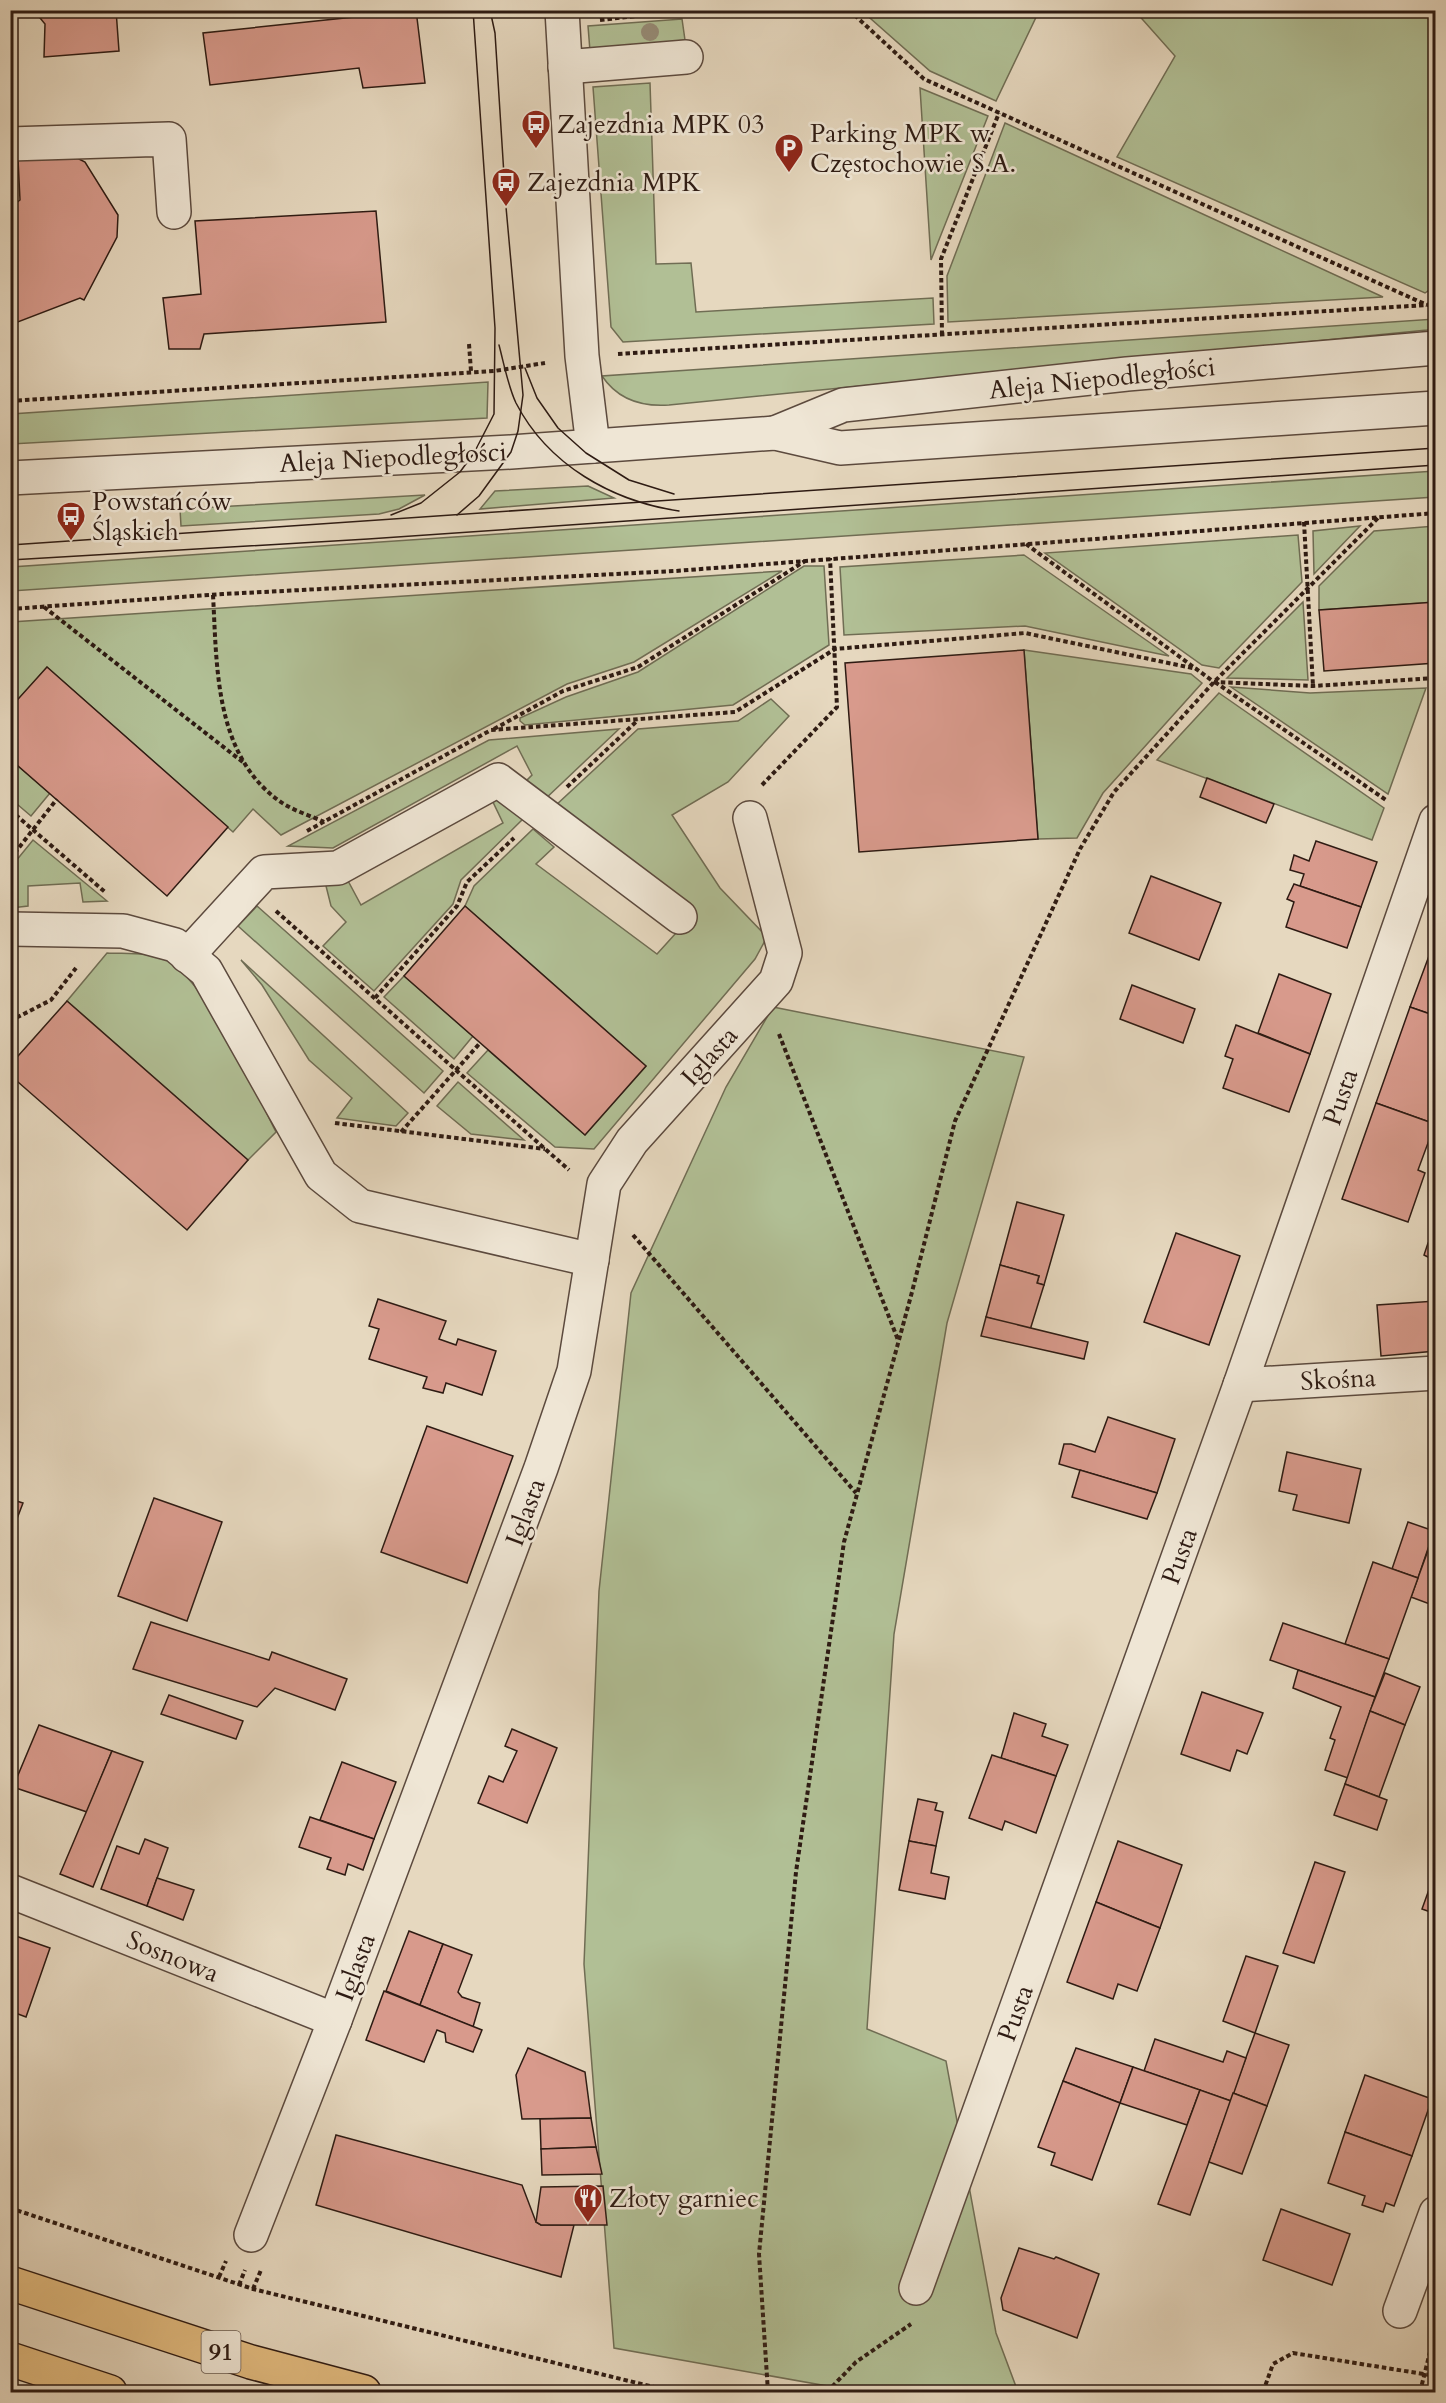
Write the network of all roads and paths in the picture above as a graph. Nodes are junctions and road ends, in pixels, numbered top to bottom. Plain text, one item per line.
1 (561, 10) edge
2 (849, 10) edge
3 (686, 57) dead end
4 (565, 68) junction
5 (999, 113) junction
6 (10, 144) edge
7 (174, 212) dead end
8 (1436, 302) edge
9 (1427, 305) junction
10 (942, 336) junction
11 (469, 344) dead end
12 (1436, 348) edge
13 (608, 354) dead end
14 (554, 361) dead end
15 (471, 371) junction
16 (10, 401) edge
17 (1436, 408) edge
18 (775, 433) junction
19 (593, 446) junction
20 (10, 478) edge
21 (1436, 513) edge
22 (1379, 517) junction
23 (1304, 522) junction
24 (1026, 544) junction
25 (830, 558) junction
26 (805, 560) junction
27 (1308, 588) junction
28 (213, 595) junction
29 (44, 607) junction
30 (10, 609) edge
31 (835, 649) junction
32 (1197, 669) junction
33 (1436, 678) edge
34 (1214, 682) junction
35 (1313, 686) junction
36 (639, 720) junction
37 (491, 730) junction
38 (247, 766) junction
39 (57, 799) dead end
40 (1386, 800) dead end
41 (541, 812) junction
42 (750, 818) joint
43 (1436, 821) edge
44 (324, 822) junction
45 (10, 859) edge
46 (281, 871) junction
47 (250, 888) junction
48 (680, 917) dead end
49 (10, 929) edge
50 (188, 956) junction
51 (764, 995) junction
52 (375, 998) junction
53 (480, 1044) dead end
54 (456, 1070) junction
55 (288, 1118) junction
56 (401, 1131) junction
57 (546, 1149) junction
58 (602, 1199) junction
59 (592, 1260) junction
60 (899, 1341) junction
61 (1436, 1373) edge
62 (1240, 1385) junction
63 (857, 1493) junction
64 (10, 1892) edge
65 (335, 2020) junction
66 (10, 2208) edge
67 (1436, 2213) edge
68 (251, 2235) dead end
69 (10, 2283) edge
70 (916, 2288) dead end
71 (1400, 2311) dead end
72 (1436, 2328) edge
73 (903, 2329) dead end
74 (10, 2359) edge
75 (1436, 2376) edge
76 (110, 2392) edge
77 (364, 2392) edge
78 (674, 2392) edge
79 (768, 2392) edge
80 (827, 2392) edge
81 (1263, 2392) edge
82 (1420, 2392) edge

1 - 4 street
2 - 5 path
3 - 4 street
4 - 19 street
5 - 9 path
5 - 10 path
6 - 7 street
8 - 9 path
9 - 10 path
10 - 13 path
11 - 15 path
12 - 18 street, Aleja Niepodległości
14 - 15 path
15 - 16 path
17 - 18 street, Aleja Niepodległości
18 - 19 street, Aleja Niepodległości
19 - 20 street, Aleja Niepodległości
21 - 22 path
22 - 23 path
22 - 27 path
23 - 24 path
23 - 27 path
24 - 25 path
24 - 32 path
25 - 26 path
25 - 31 path
26 - 28 path
26 - 37 path
27 - 34 path
27 - 35 path
28 - 29 path
28 - 38 path
29 - 30 path
29 - 38 path
31 - 32 path
31 - 36 path
31 - 42 path
32 - 34 path
33 - 35 path
34 - 35 path
34 - 40 path
34 - 60 path
36 - 37 path
36 - 41 path
37 - 44 path
38 - 44 path
39 - 45 path
41 - 46 street
41 - 48 street
41 - 52 path
42 - 51 street, Iglasta
43 - 62 street, Pusta
44 - 46 path
46 - 47 street
47 - 50 street
47 - 52 path
49 - 50 street
50 - 55 street
51 - 58 street, Iglasta
51 - 60 path
52 - 54 path
53 - 54 path
54 - 56 path
54 - 57 path
55 - 56 path
55 - 59 street
56 - 57 path
57 - 58 path
58 - 59 street, Iglasta
58 - 63 path
59 - 65 street, Iglasta
60 - 63 path
61 - 62 street, Skośna
62 - 70 street, Pusta
63 - 79 path
64 - 65 street, Sosnowa
65 - 68 street, Iglasta
66 - 78 path
67 - 71 street
69 - 77 main road, 91
72 - 82 path
73 - 80 path
74 - 76 main road
75 - 81 path, bridge

